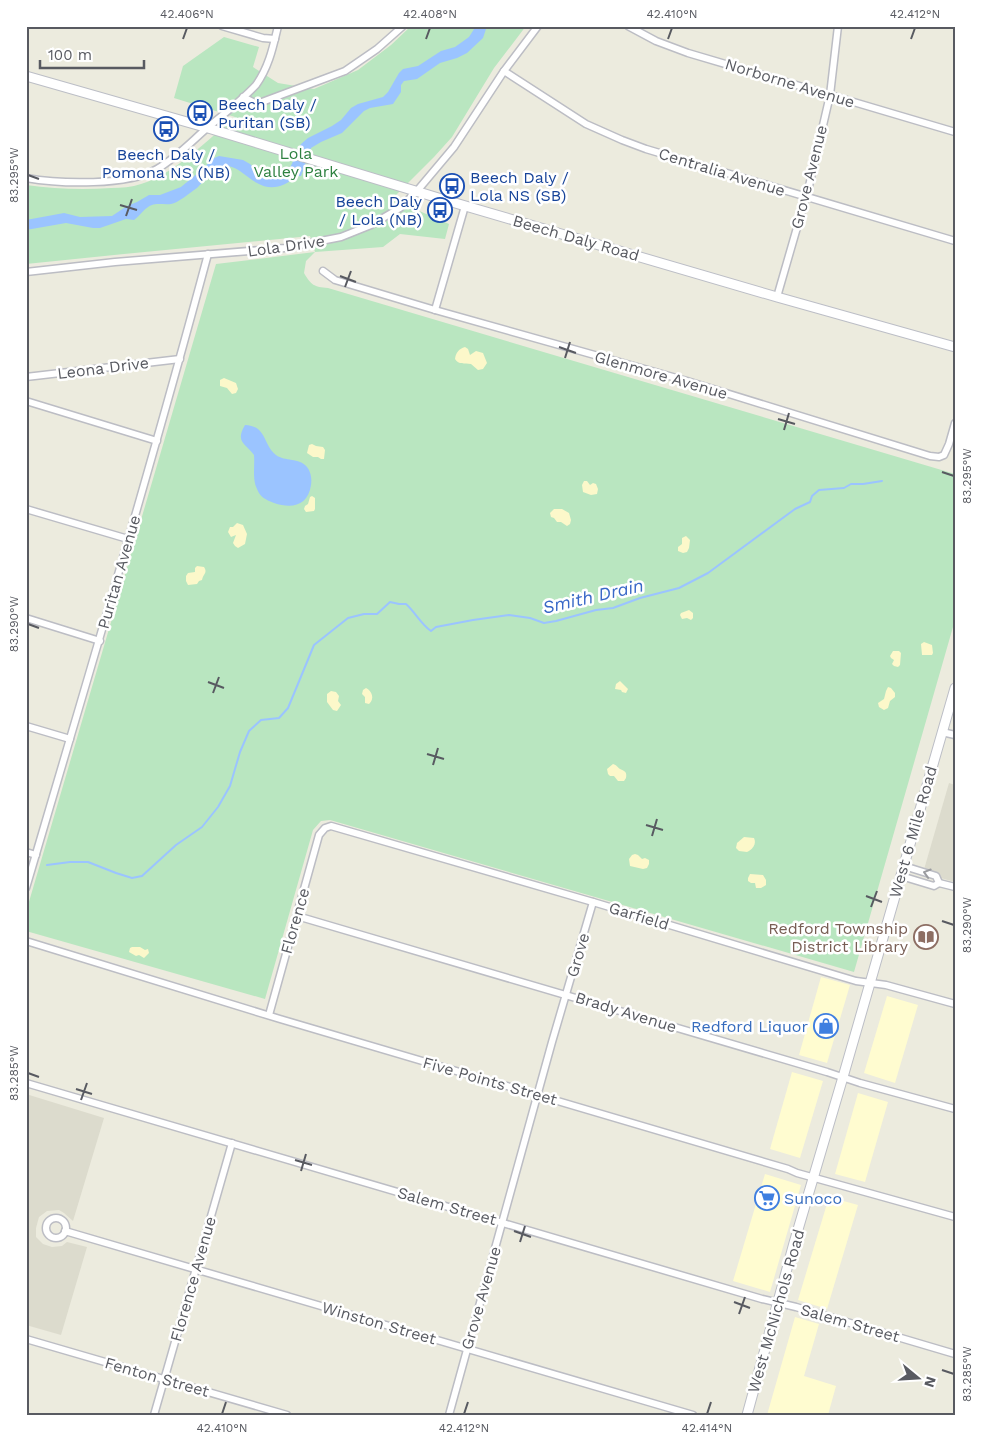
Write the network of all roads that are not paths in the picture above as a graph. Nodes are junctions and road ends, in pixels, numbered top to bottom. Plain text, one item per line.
1 (222, 26) edge
2 (278, 26) edge
3 (402, 26) edge
4 (538, 26) edge
5 (628, 26) edge
6 (838, 26) edge
7 (275, 39) junction
8 (504, 71) junction
9 (26, 76) edge
10 (830, 95) junction
11 (243, 97) junction
12 (208, 128) junction
13 (955, 132) edge
14 (26, 178) edge
15 (417, 191) junction
16 (806, 197) junction
17 (465, 206) junction
18 (955, 241) edge
19 (208, 254) junction
20 (323, 271) dead end
21 (26, 272) edge
22 (777, 297) junction
23 (435, 310) junction
24 (955, 347) edge
25 (180, 359) junction
26 (26, 377) edge
27 (26, 401) edge
28 (955, 423) edge
29 (157, 441) junction
30 (26, 509) edge
31 (128, 539) junction
32 (26, 618) edge
33 (100, 641) junction
34 (955, 688) edge
35 (26, 726) edge
36 (942, 732) junction
37 (955, 735) edge
38 (70, 739) junction
39 (325, 828) joint
40 (26, 852) edge
41 (36, 856) junction
42 (904, 866) junction
43 (901, 876) junction
44 (939, 883) junction
45 (955, 887) edge
46 (26, 888) edge
47 (593, 902) junction
48 (297, 916) junction
49 (26, 941) edge
50 (870, 983) junction
51 (566, 994) junction
52 (955, 1004) edge
53 (269, 1015) junction
54 (843, 1077) junction
55 (26, 1083) edge
56 (538, 1095) junction
57 (955, 1109) edge
58 (232, 1143) junction
59 (814, 1178) junction
60 (955, 1218) edge
61 (502, 1223) junction
62 (65, 1231) dead end
63 (196, 1270) junction
64 (779, 1304) junction
65 (26, 1339) edge
66 (467, 1349) junction
67 (955, 1354) edge
68 (164, 1379) junction
69 (154, 1415) edge
70 (287, 1415) edge
71 (449, 1415) edge
72 (692, 1415) edge
73 (747, 1415) edge

1 - 7 street
2 - 7 street
3 - 11 street
4 - 8 street, Lola Drive
5 - 10 street, Norborne Avenue
6 - 10 street, Grove Avenue
7 - 11 street
8 - 15 street, Lola Drive
8 - 16 street, Centralia Avenue
9 - 12 main road, Beech Daly Road
10 - 13 street, Norborne Avenue
10 - 16 street, Grove Avenue
11 - 12 street
12 - 14 street
12 - 15 main road, Beech Daly Road
15 - 17 main road, Beech Daly Road
15 - 19 street, Lola Drive
16 - 18 street, Centralia Avenue
16 - 22 street, Grove Avenue
17 - 22 main road, Beech Daly Road
17 - 23 street
19 - 21 street, Lola Drive
19 - 25 street, Puritan Avenue
20 - 23 street, Glenmore Avenue
22 - 24 main road, Beech Daly Road
23 - 28 street, Glenmore Avenue
25 - 26 street, Leona Drive
25 - 29 street, Puritan Avenue
27 - 29 street
29 - 31 street, Puritan Avenue
30 - 31 street
31 - 33 street, Puritan Avenue
32 - 33 street
33 - 38 street, Puritan Avenue
34 - 36 main road, West 6 Mile Road
35 - 38 street
36 - 37 street
36 - 42 main road, West 6 Mile Road
38 - 41 street, Puritan Avenue
39 - 47 street, Garfield
39 - 48 street, Florence
40 - 41 street
41 - 46 street, Puritan Avenue
42 - 43 main road, West 6 Mile Road
44 -> 42 street
43 - 44 street
43 - 50 main road, West 6 Mile Road
44 - 45 street
47 - 50 street, Garfield
47 - 51 street, Grove
48 - 51 street, Brady Avenue
48 - 53 street, Florence
49 - 53 street, Five Points Street
50 - 52 street, Garfield
50 - 54 main road, West 6 Mile Road
51 - 54 street, Brady Avenue
51 - 56 street, Grove
53 - 56 street, Five Points Street
54 - 57 street, Brady Avenue
54 - 59 main road, West 6 Mile Road
55 - 58 street, Salem Street
56 - 59 street, Five Points Street
56 - 61 street, Grove Avenue
58 - 61 street, Salem Street
58 - 63 street, Florence Avenue
59 - 60 street, Five Points Street
59 - 64 main road, West McNichols Road
61 - 64 street, Salem Street
61 - 66 street, Grove Avenue
62 - 63 street, Winston Street
63 - 66 street, Winston Street
63 - 68 street, Florence Avenue
64 - 67 street, Salem Street
64 - 73 main road, West McNichols Road
65 - 68 street, Fenton Street
66 - 71 street, Grove Avenue
66 - 72 street, Winston Street
68 - 69 street, Florence Avenue
68 - 70 street, Fenton Street

